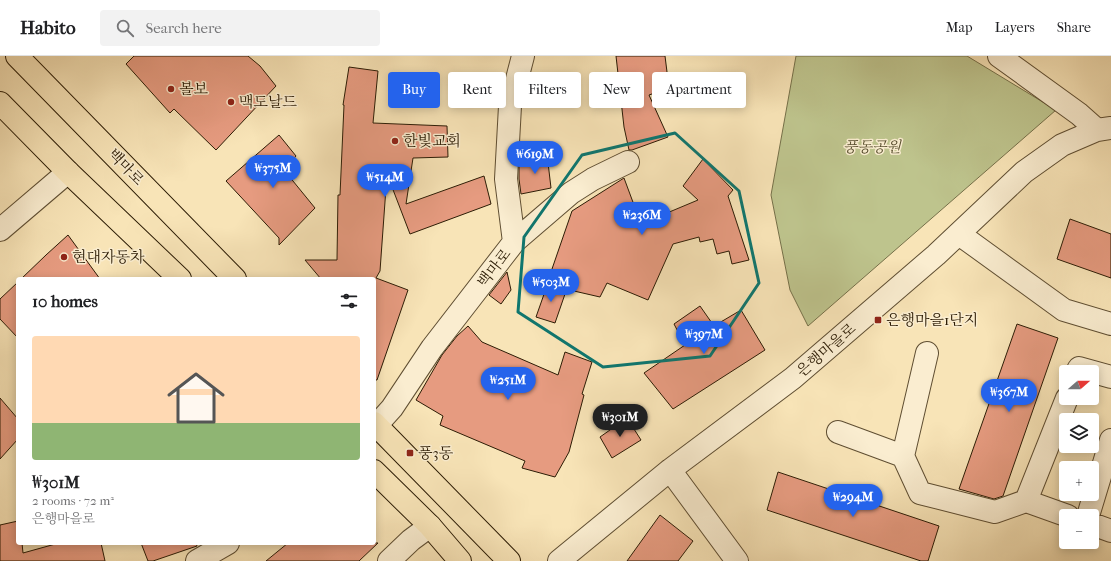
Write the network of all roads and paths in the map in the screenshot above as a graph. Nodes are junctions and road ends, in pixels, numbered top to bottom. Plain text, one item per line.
1 (17, 56) edge
2 (523, 56) edge
3 (999, 56) edge
4 (0, 103) edge
5 (1104, 129) edge
6 (628, 162) dead end
7 (68, 172) junction
8 (0, 230) edge
9 (959, 234) junction
10 (514, 242) junction
11 (178, 277) edge
12 (233, 277) edge
13 (1111, 324) edge
14 (927, 353) dead end
15 (1099, 374) edge
16 (1111, 377) edge
17 (1064, 405) edge
18 (376, 424) edge
19 (376, 426) edge
20 (838, 432) dead end
21 (1111, 440) edge
22 (903, 456) junction
23 (670, 470) junction
24 (376, 473) edge
25 (1026, 501) junction
26 (1090, 509) edge
27 (1059, 513) edge
28 (430, 526) junction
29 (1099, 527) edge
30 (1111, 531) edge
31 (225, 545) edge
32 (197, 561) edge
33 (389, 561) edge
34 (460, 561) edge
35 (509, 561) edge
36 (559, 561) edge
37 (737, 561) edge

1 - 12 main road, 백마로
2 - 10 street, 백마로
3 - 5 street
4 - 7 main road
5 - 9 street, 은행마을로
6 - 10 street
7 - 8 street
7 - 11 main road
9 - 13 street
9 - 23 street, 은행마을로
10 - 18 street, 백마로
14 - 22 street
15 - 16 street
17 - 25 street
19 - 35 main road, 백마로
20 - 22 street
21 - 26 street
22 - 25 street
23 - 36 street, 은행마을로
23 - 37 street
24 - 28 main road
25 - 27 street
28 - 33 street
28 - 34 main road
29 - 30 street
31 - 32 street

